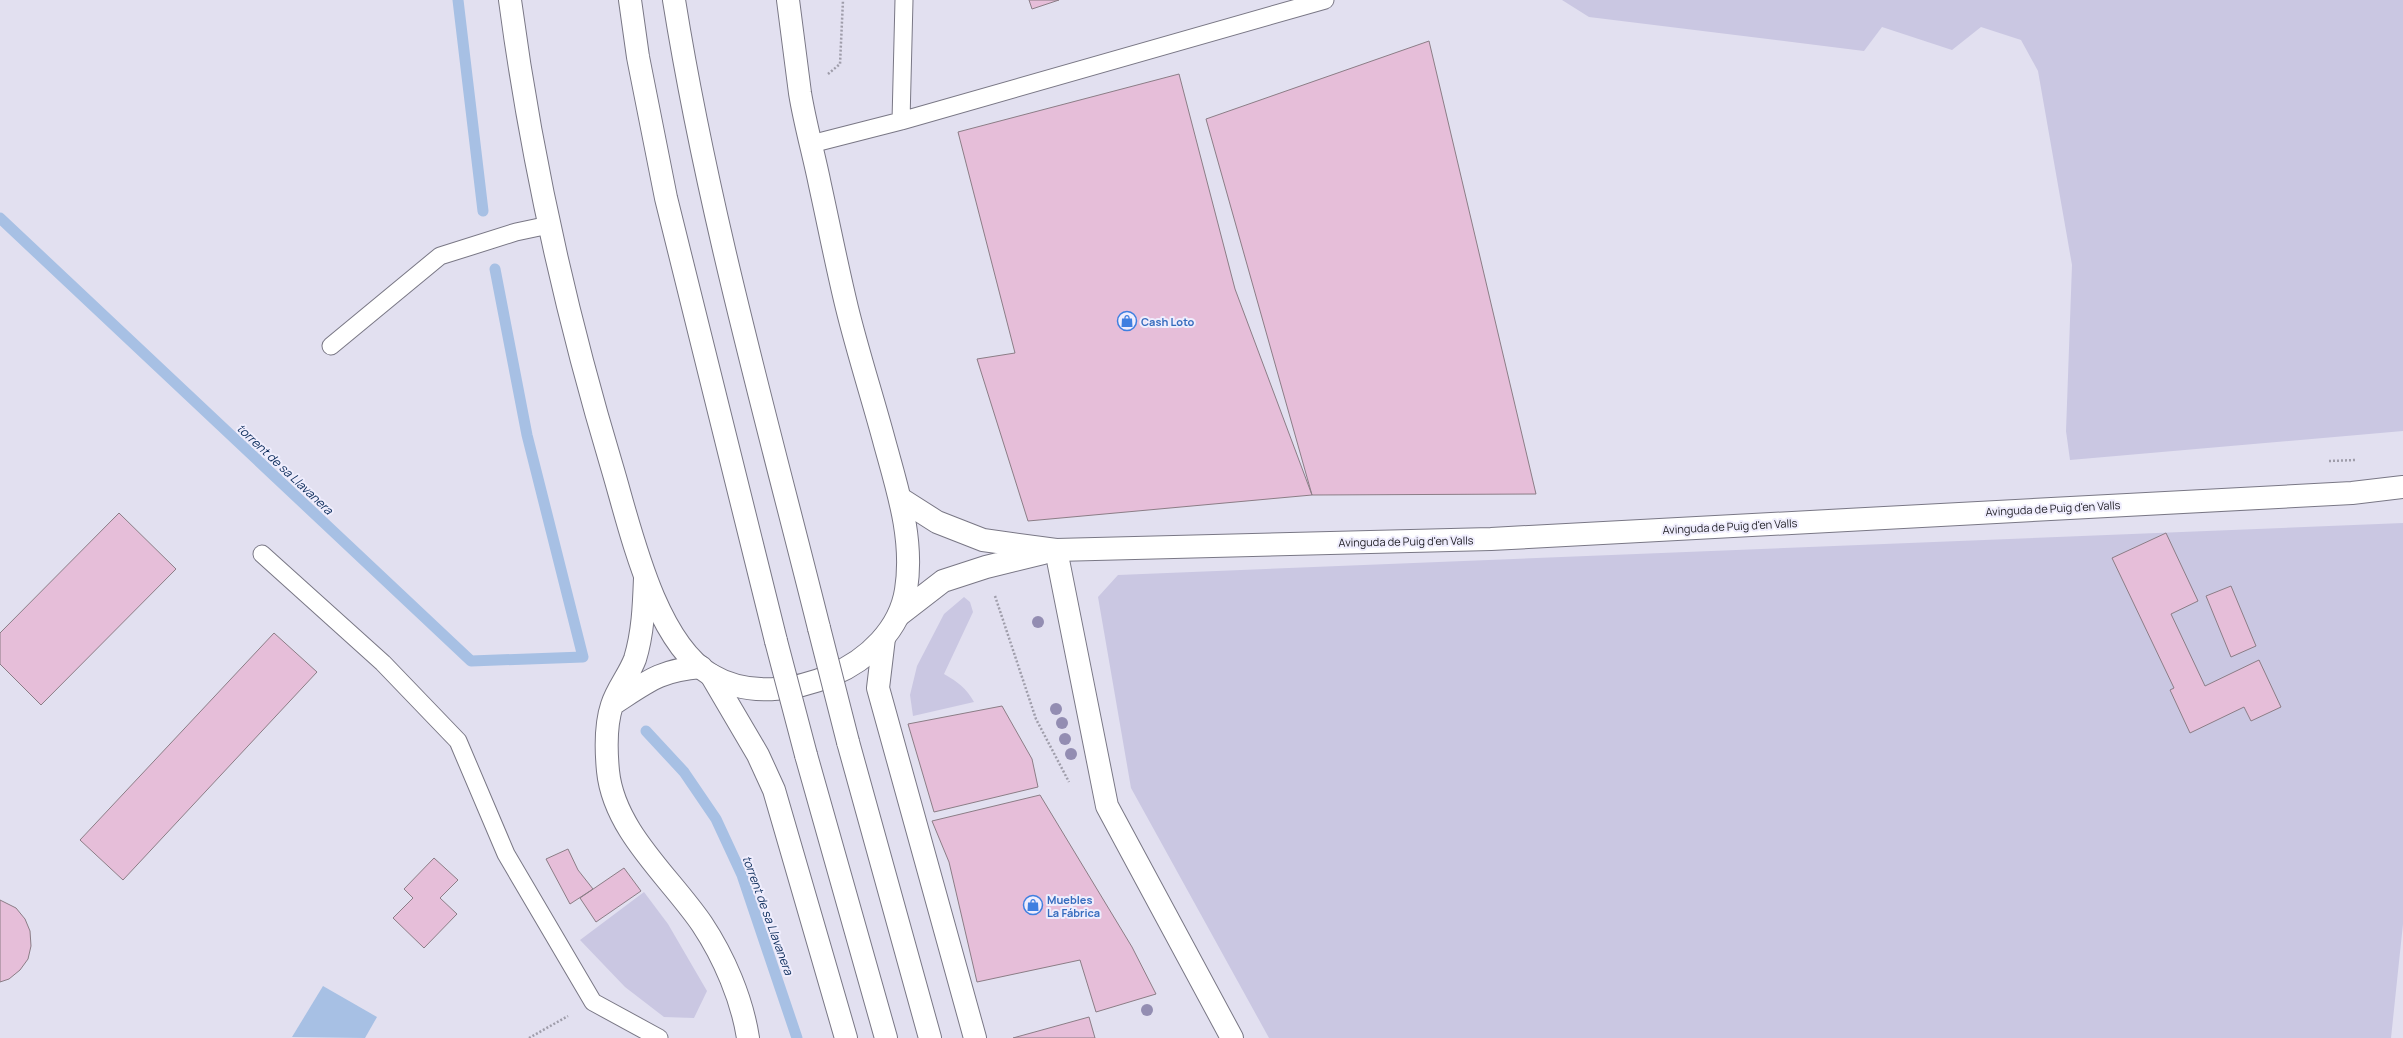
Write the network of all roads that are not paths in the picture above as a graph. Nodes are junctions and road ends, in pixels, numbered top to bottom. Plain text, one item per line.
1 (510, 0) edge
2 (630, 0) edge
3 (674, 0) edge
4 (788, 0) edge
5 (904, 0) edge
6 (1325, 0) edge
7 (901, 121) junction
8 (811, 144) junction
9 (549, 226) junction
10 (331, 346) dead end
11 (2403, 487) edge
12 (901, 499) junction
13 (1056, 550) junction
14 (262, 554) dead end
15 (645, 578) junction
16 (899, 615) junction
17 (884, 638) junction
18 (706, 671) junction
19 (612, 705) junction
20 (659, 1038) edge
21 (748, 1038) edge
22 (846, 1038) edge
23 (886, 1038) edge
24 (930, 1038) edge
25 (975, 1038) edge
26 (1232, 1038) edge

1 - 9 main road
2 - 23 main road, bridge
3 - 24 main road, bridge
4 - 8 main road
5 - 7 lane
6 - 7 lane
7 - 8 lane
8 - 12 main road
9 - 10 lane
9 - 15 main road
11 - 13 main road, Avinguda de Puig d'en Valls
12 - 13 main road, Avinguda de Puig d'en Valls
12 - 16 main road
13 - 16 main road, Avinguda de Puig d'en Valls
13 - 26 main road
14 - 20 lane
15 - 18 main road
15 - 19 main road
16 - 17 main road
17 - 18 main road
17 - 25 main road
18 - 19 main road
18 - 22 main road
19 - 21 main road

